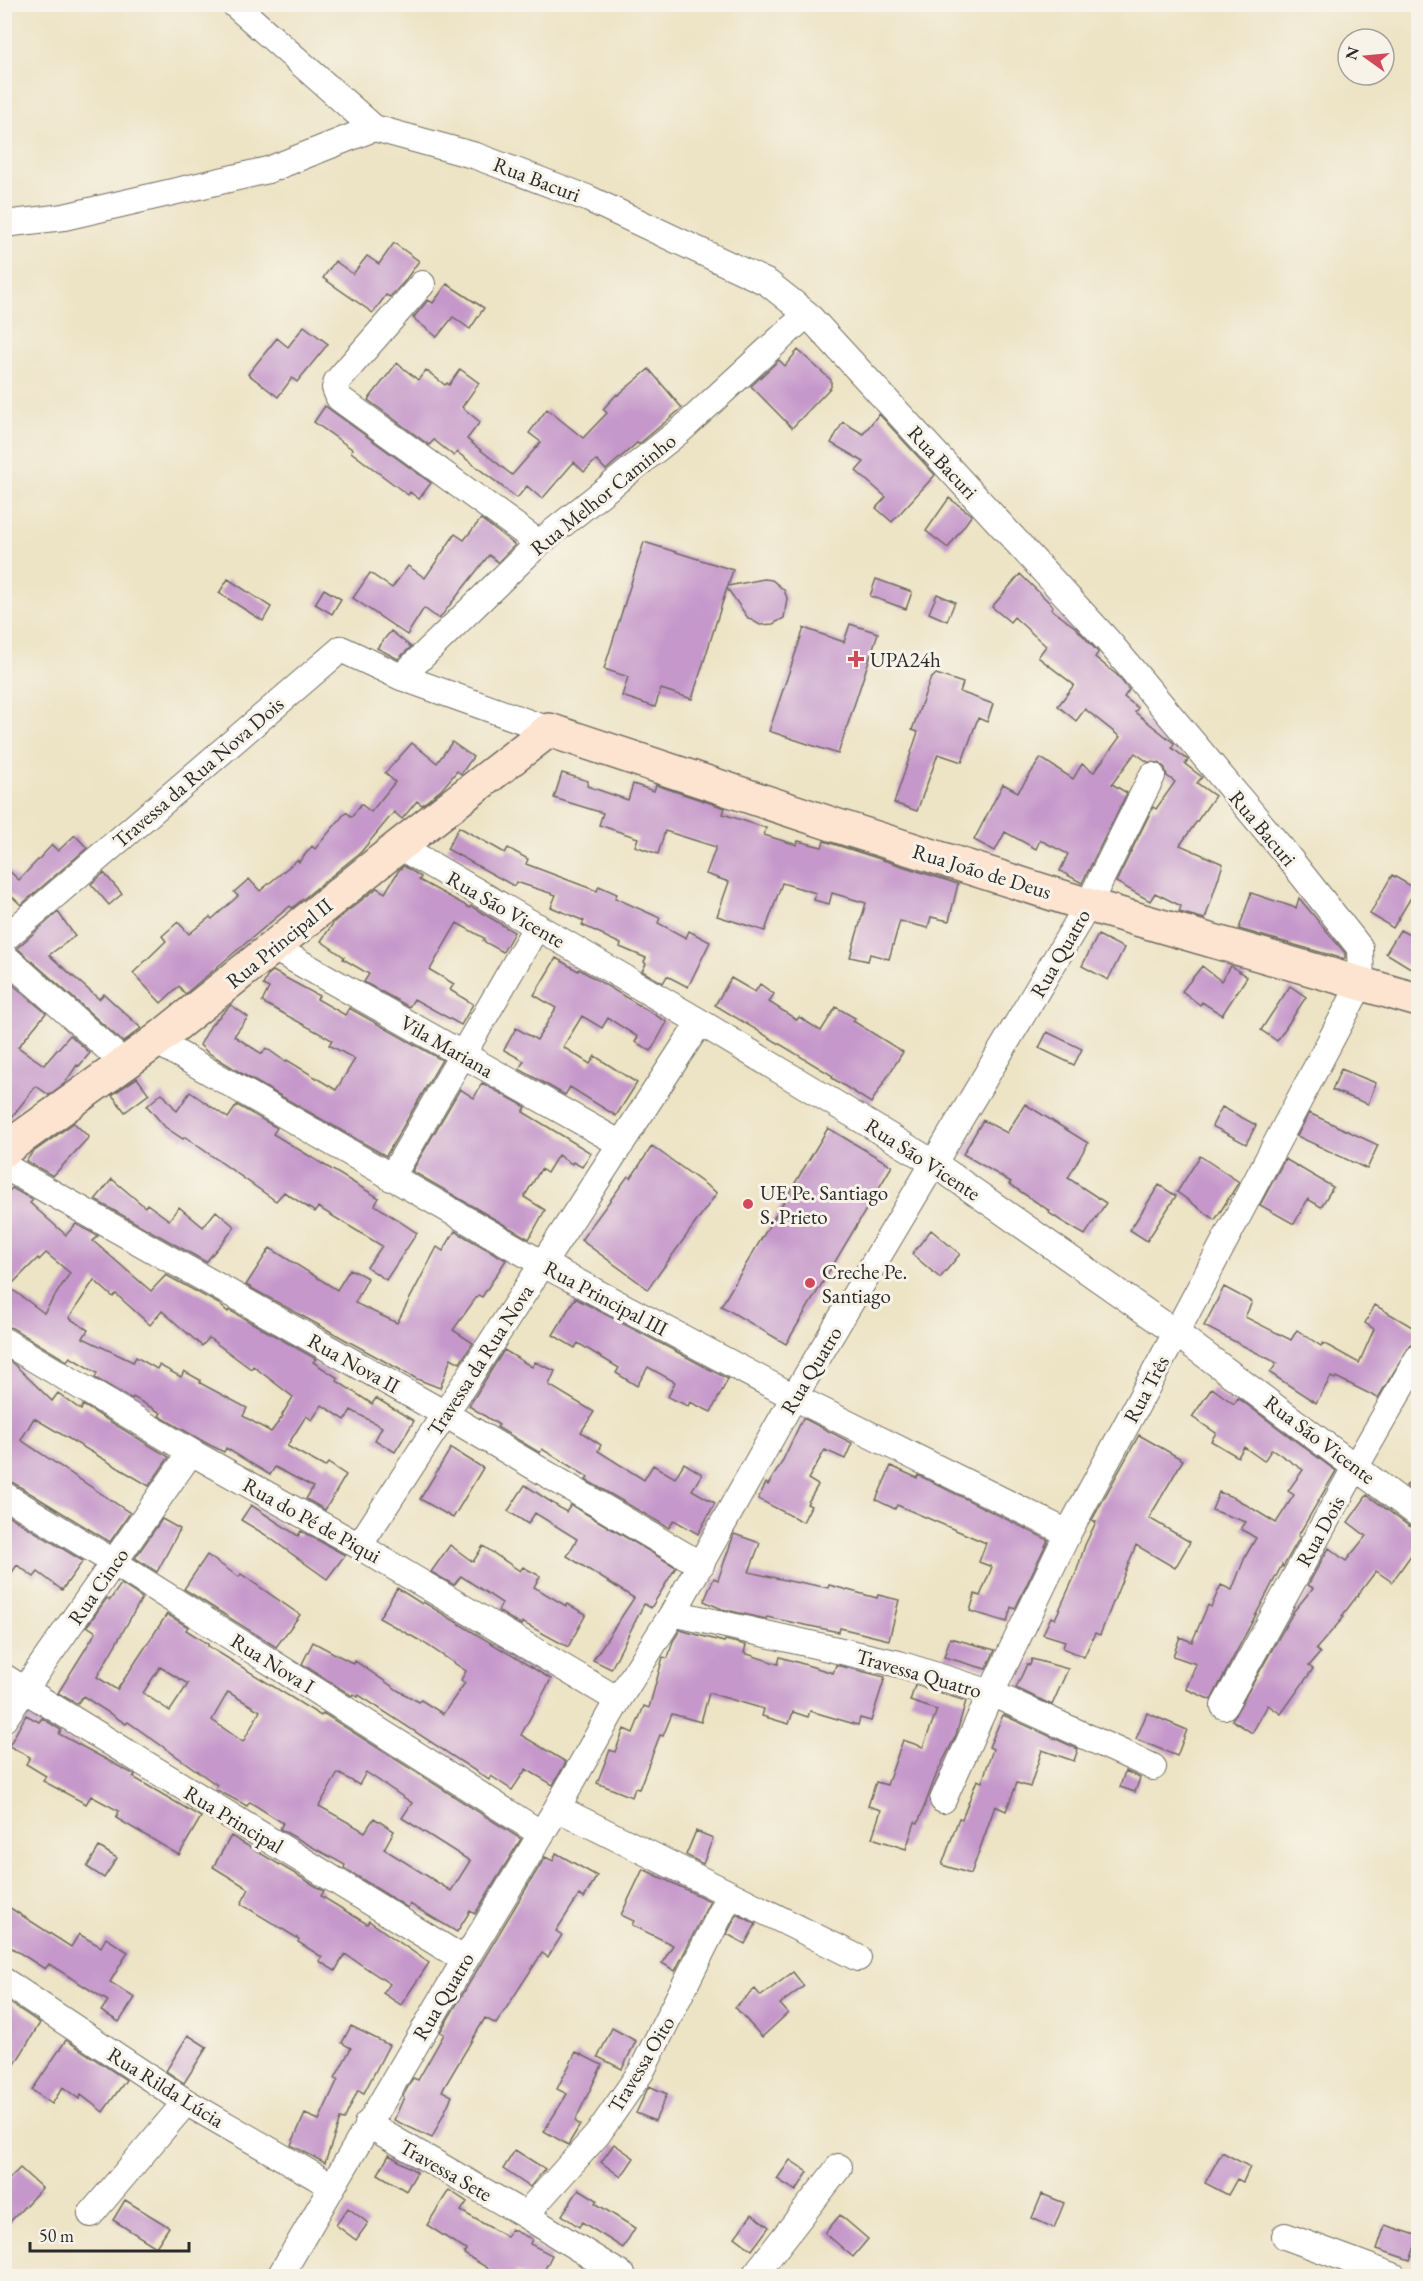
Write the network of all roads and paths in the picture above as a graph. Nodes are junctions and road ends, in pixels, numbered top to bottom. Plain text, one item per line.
1 (234, 4) edge
2 (374, 128) junction
3 (4, 224) edge
4 (423, 284) dead end
5 (807, 314) junction
6 (539, 543) junction
7 (401, 677) junction
8 (549, 730) junction
9 (1152, 776) dead end
10 (399, 846) junction
11 (1088, 904) junction
12 (537, 926) junction
13 (4, 939) edge
14 (274, 948) junction
15 (4, 956) edge
16 (1361, 983) junction
17 (1419, 999) edge
18 (700, 1022) junction
19 (156, 1041) junction
20 (463, 1055) junction
21 (124, 1063) junction
22 (621, 1144) junction
23 (4, 1150) edge
24 (935, 1164) junction
25 (4, 1166) edge
26 (391, 1178) junction
27 (543, 1264) junction
28 (1176, 1333) junction
29 (4, 1341) edge
30 (1419, 1358) edge
31 (794, 1397) junction
32 (445, 1414) junction
33 (191, 1452) junction
34 (1356, 1466) junction
35 (4, 1495) edge
36 (1419, 1514) edge
37 (1068, 1533) junction
38 (359, 1546) junction
39 (115, 1563) junction
40 (701, 1565) junction
41 (673, 1613) junction
42 (14, 1684) edge
43 (991, 1693) junction
44 (618, 1700) junction
45 (1224, 1706) dead end
46 (4, 1719) edge
47 (1153, 1767) dead end
48 (943, 1800) dead end
49 (557, 1808) junction
50 (540, 1833) junction
51 (730, 1895) junction
52 (858, 1958) dead end
53 (465, 1960) junction
54 (4, 1981) edge
55 (186, 2102) junction
56 (367, 2124) junction
57 (839, 2168) dead end
58 (332, 2186) junction
59 (90, 2214) dead end
60 (525, 2215) junction
61 (1285, 2236) dead end
62 (280, 2277) edge
63 (623, 2277) edge
64 (754, 2277) edge
65 (1393, 2277) edge

1 - 2 street
2 - 3 street
2 - 5 street, Rua Bacuri
4 - 6 street
5 - 6 street, Rua Melhor Caminho
5 - 16 street, Rua Bacuri
6 - 7 street, Rua Melhor Caminho
7 - 8 street
7 - 13 street, Travessa da Rua Nova Dois
8 - 10 street, Rua Principal II
8 - 11 street, Rua João de Deus
9 - 11 street, Rua Quatro
10 - 12 street, Rua São Vicente
10 - 14 street, Rua Principal II
11 - 16 street, Rua João de Deus
11 - 24 street, Rua Quatro
12 - 18 street, Rua São Vicente
12 - 20 street
14 - 19 street, Rua Principal II
14 - 20 street, Vila Mariana
15 - 21 street
16 - 17 street, Rua João de Deus
16 - 28 street, Rua Três
18 - 22 street, Travessa da Rua Nova
18 - 24 street, Rua São Vicente
19 - 21 street, Rua Principal II
19 - 26 street, Rua Principal III
20 - 22 street, Vila Mariana
20 - 26 street
21 - 23 street, Rua Principal II
22 - 27 street, Travessa da Rua Nova
24 - 28 street, Rua São Vicente
24 - 31 street, Rua Quatro
25 - 32 street, Rua Nova II
26 - 27 street, Rua Principal III
27 - 31 street, Rua Principal III
27 - 32 street, Travessa da Rua Nova
28 - 34 street, Rua São Vicente
28 - 37 street, Rua Três
29 - 33 street, Rua do Pé de Piqui
30 - 34 street, Rua Dois
31 - 37 street, Rua Principal III
31 - 40 street, Rua Quatro
32 - 38 street, Travessa da Rua Nova
32 - 40 street, Rua Nova II
33 - 38 street, Rua do Pé de Piqui
33 - 39 street, Rua Cinco
34 - 36 street, Rua São Vicente
34 - 45 street, Rua Dois
35 - 39 street, Rua Nova I
37 - 43 street, Rua Três
38 - 44 street, Rua do Pé de Piqui
39 - 42 street, Rua Cinco
39 - 50 street, Rua Nova I
40 - 41 street, Rua Quatro
41 - 43 street, Travessa Quatro
41 - 44 street, Rua Quatro
42 - 46 street, Rua Cinco
42 - 53 street, Rua Principal
43 - 47 street, Travessa Quatro
43 - 48 street, Rua Três
44 - 49 street, Rua Quatro
49 - 50 street, Rua Quatro
49 - 51 street
50 - 53 street, Rua Quatro
51 - 52 street
51 - 60 street, Travessa Oito
53 - 56 street, Rua Quatro
54 - 55 street, Rua Rilda Lúcia
55 - 58 street, Rua Rilda Lúcia
55 - 59 street
56 - 58 street, Rua Quatro
56 - 60 street, Travessa Sete
57 - 64 street
58 - 62 street, Rua Quatro
60 - 63 street, Travessa Sete
61 - 65 street

